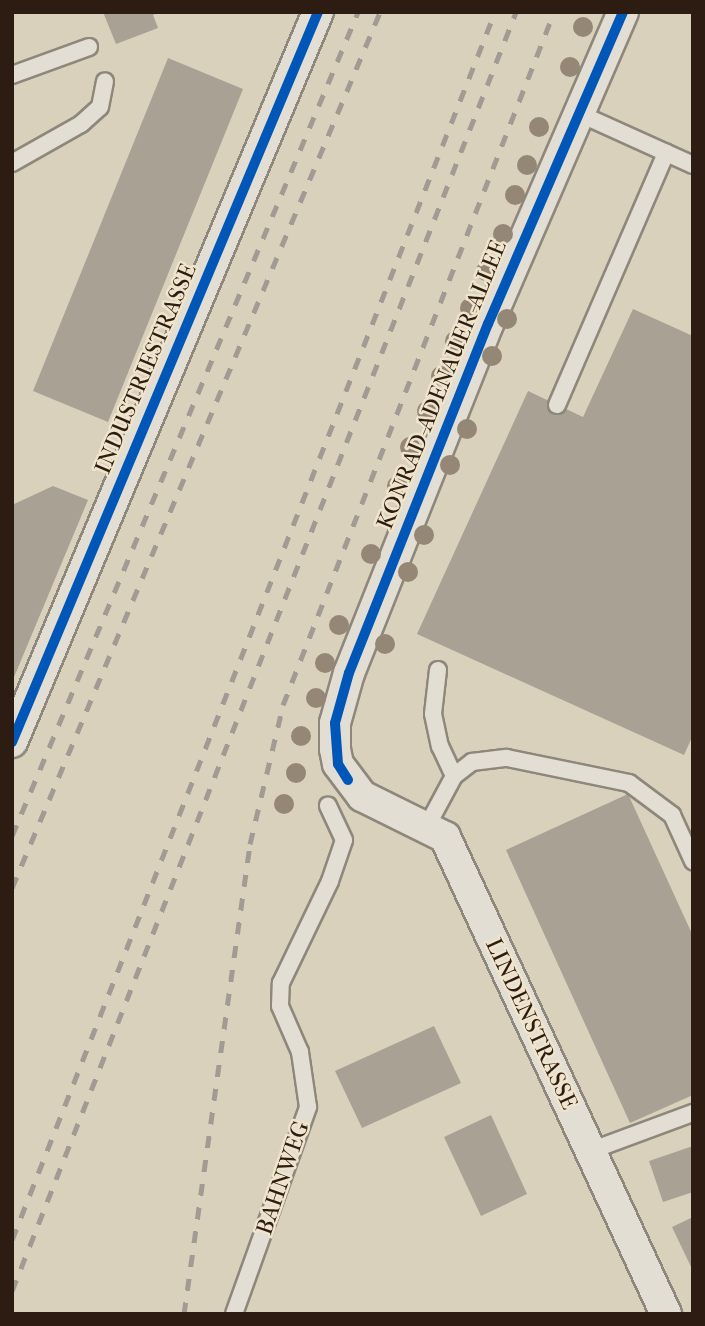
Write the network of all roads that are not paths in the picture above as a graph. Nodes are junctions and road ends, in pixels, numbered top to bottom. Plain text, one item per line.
1 (318, 12) edge
2 (624, 12) edge
3 (89, 47) dead end
4 (12, 75) edge
5 (105, 81) dead end
6 (578, 113) junction
7 (666, 153) junction
8 (12, 163) edge
9 (693, 165) edge
10 (557, 405) dead end
11 (438, 670) dead end
12 (12, 742) edge
13 (454, 776) junction
14 (348, 780) joint
15 (328, 806) dead end
16 (426, 828) junction
17 (693, 861) edge
18 (693, 1113) edge
19 (590, 1152) junction
20 (234, 1314) edge
21 (666, 1314) edge

1 - 12 street, INDUSTRIESTRASSE
2 - 6 street, KONRAD-ADENAUER-ALLEE
3 - 4 lane
5 - 8 lane
6 - 7 lane
6 - 14 street, KONRAD-ADENAUER-ALLEE
7 - 9 lane
7 - 10 lane
11 - 13 lane
13 - 16 lane
13 - 17 lane
14 - 16 street, LINDENSTRASSE
15 - 20 lane, BAHNWEG
16 - 19 street, LINDENSTRASSE
18 - 19 lane
19 - 21 street, LINDENSTRASSE

